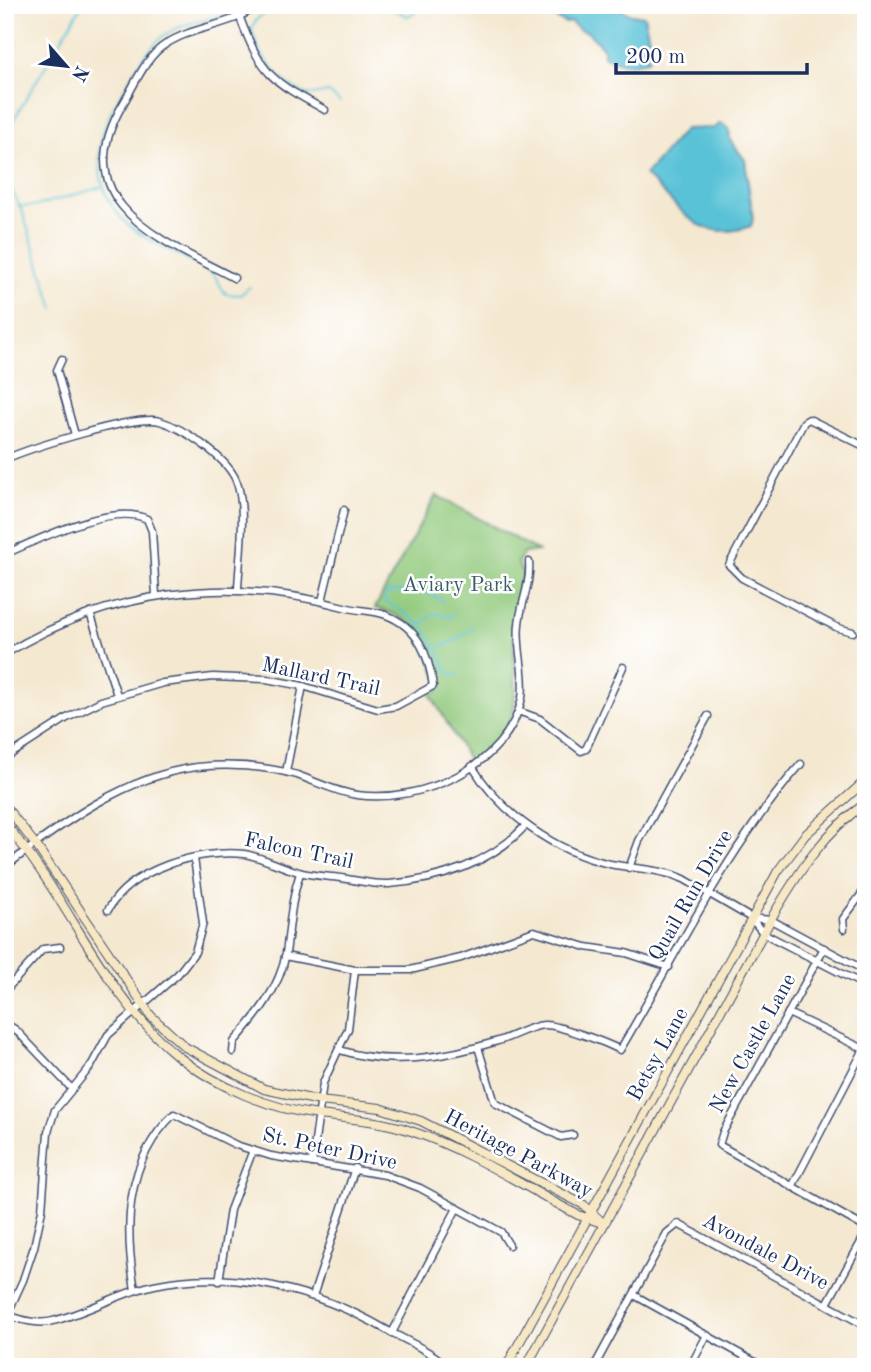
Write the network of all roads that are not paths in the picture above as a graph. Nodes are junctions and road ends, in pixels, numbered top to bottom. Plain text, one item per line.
1 (258, 5) edge
2 (240, 18) junction
3 (325, 110) dead end
4 (234, 278) dead end
5 (62, 359) dead end
6 (75, 435) junction
7 (866, 447) edge
8 (5, 458) edge
9 (344, 510) dead end
10 (5, 554) edge
11 (529, 562) dead end
12 (238, 589) junction
13 (156, 595) junction
14 (322, 601) junction
15 (90, 613) junction
16 (853, 632) dead end
17 (5, 654) edge
18 (623, 667) dead end
19 (303, 686) junction
20 (117, 695) junction
21 (518, 711) junction
22 (708, 716) dead end
23 (5, 758) edge
24 (801, 764) dead end
25 (472, 766) junction
26 (286, 772) junction
27 (866, 780) edge
28 (866, 803) edge
29 (5, 807) edge
30 (5, 824) edge
31 (527, 825) junction
32 (36, 845) junction
33 (25, 852) junction
34 (194, 858) junction
35 (5, 867) edge
36 (629, 868) junction
37 (300, 873) junction
38 (866, 888) edge
39 (710, 892) junction
40 (108, 910) dead end
41 (751, 918) junction
42 (771, 920) junction
43 (844, 929) dead end
44 (764, 933) junction
45 (60, 947) dead end
46 (824, 948) junction
47 (285, 956) junction
48 (816, 962) junction
49 (669, 967) junction
50 (355, 970) junction
51 (866, 971) edge
52 (866, 986) edge
53 (5, 991) edge
54 (142, 1004) junction
55 (133, 1012) junction
56 (788, 1013) junction
57 (5, 1023) edge
58 (478, 1047) junction
59 (340, 1050) junction
60 (865, 1050) edge
61 (233, 1052) dead end
62 (71, 1088) junction
63 (320, 1101) junction
64 (318, 1115) junction
65 (573, 1135) dead end
66 (253, 1150) junction
67 (312, 1163) junction
68 (355, 1168) junction
69 (792, 1187) junction
70 (457, 1208) junction
71 (589, 1215) junction
72 (604, 1224) junction
73 (866, 1228) edge
74 (866, 1233) edge
75 (509, 1245) dead end
76 (219, 1281) junction
77 (135, 1290) junction
78 (634, 1295) junction
79 (313, 1296) junction
80 (827, 1304) junction
81 (7, 1315) edge
82 (528, 1325) junction
83 (866, 1326) edge
84 (392, 1333) junction
85 (544, 1334) junction
86 (707, 1335) junction
87 (447, 1366) edge
88 (506, 1367) edge
89 (526, 1367) edge
90 (594, 1367) edge
91 (690, 1367) edge
92 (764, 1367) edge

1 - 2 street
2 - 3 street
2 - 4 street
5 - 6 street
6 - 8 street
6 - 12 street
7 - 16 street
9 - 14 street
10 - 13 street
11 - 21 street
12 - 13 street
12 - 14 street
13 - 15 street
14 - 19 street, Mallard Trail
15 - 17 street
15 - 20 street
18 - 21 street
19 - 20 street, Mallard Trail
19 - 26 street
20 - 23 street, Mallard Trail
21 - 25 street
22 - 36 street
24 - 39 street, Quail Run Drive
25 - 26 street
25 - 31 street
26 - 32 street
27 - 41 main road, Betsy Lane
28 - 42 main road, Betsy Lane
29 - 32 main road, Heritage Parkway
30 - 33 main road, Heritage Parkway
31 - 36 street
31 - 37 street, Falcon Trail
32 - 33 street
32 - 54 main road, Heritage Parkway
33 - 35 street
33 - 55 main road, Heritage Parkway
34 - 37 street, Falcon Trail
34 - 40 street, Falcon Trail
34 - 54 street
36 - 39 street
37 - 47 street
38 - 43 street
39 - 41 street
39 - 49 street, Quail Run Drive
41 - 42 street
41 - 44 street
41 - 71 main road, Betsy Lane
42 - 44 main road, Betsy Lane
42 - 46 street
44 - 48 street
44 - 72 main road, Betsy Lane
45 - 53 street
46 - 48 street, New Castle Lane
46 - 51 street
47 - 50 street
47 - 61 street
48 - 52 street
48 - 56 street, New Castle Lane
49 - 50 street
49 - 58 street, Quail Run Drive
50 - 59 street
54 - 55 street
54 - 63 main road, Heritage Parkway
55 - 62 street
55 - 64 main road, Heritage Parkway
56 - 60 street
56 - 69 street, New Castle Lane
57 - 62 street
58 - 59 street
58 - 65 street
59 - 63 street
60 - 69 street
62 - 81 street
63 - 64 street
63 - 71 main road, Heritage Parkway
64 - 67 street
64 - 71 main road, Heritage Parkway
66 - 67 street, St. Peter Drive
66 - 76 street
66 - 77 street, St. Peter Drive
67 - 68 street, St. Peter Drive
68 - 70 street, St. Peter Drive
68 - 79 street
69 - 73 street
70 - 75 street, St. Peter Drive
70 - 84 street
71 - 72 main road, Heritage Parkway
71 - 82 main road, Betsy Lane
72 - 85 main road, Betsy Lane
74 - 80 street
76 - 77 street
76 - 79 street
77 - 81 street
78 - 80 street, Avondale Drive
78 - 86 street
78 - 90 street
79 - 84 street
80 - 83 street, Avondale Drive
82 - 85 main road
82 - 88 main road, Betsy Lane
84 - 87 street
85 - 89 main road, Betsy Lane
86 - 91 street
86 - 92 street

